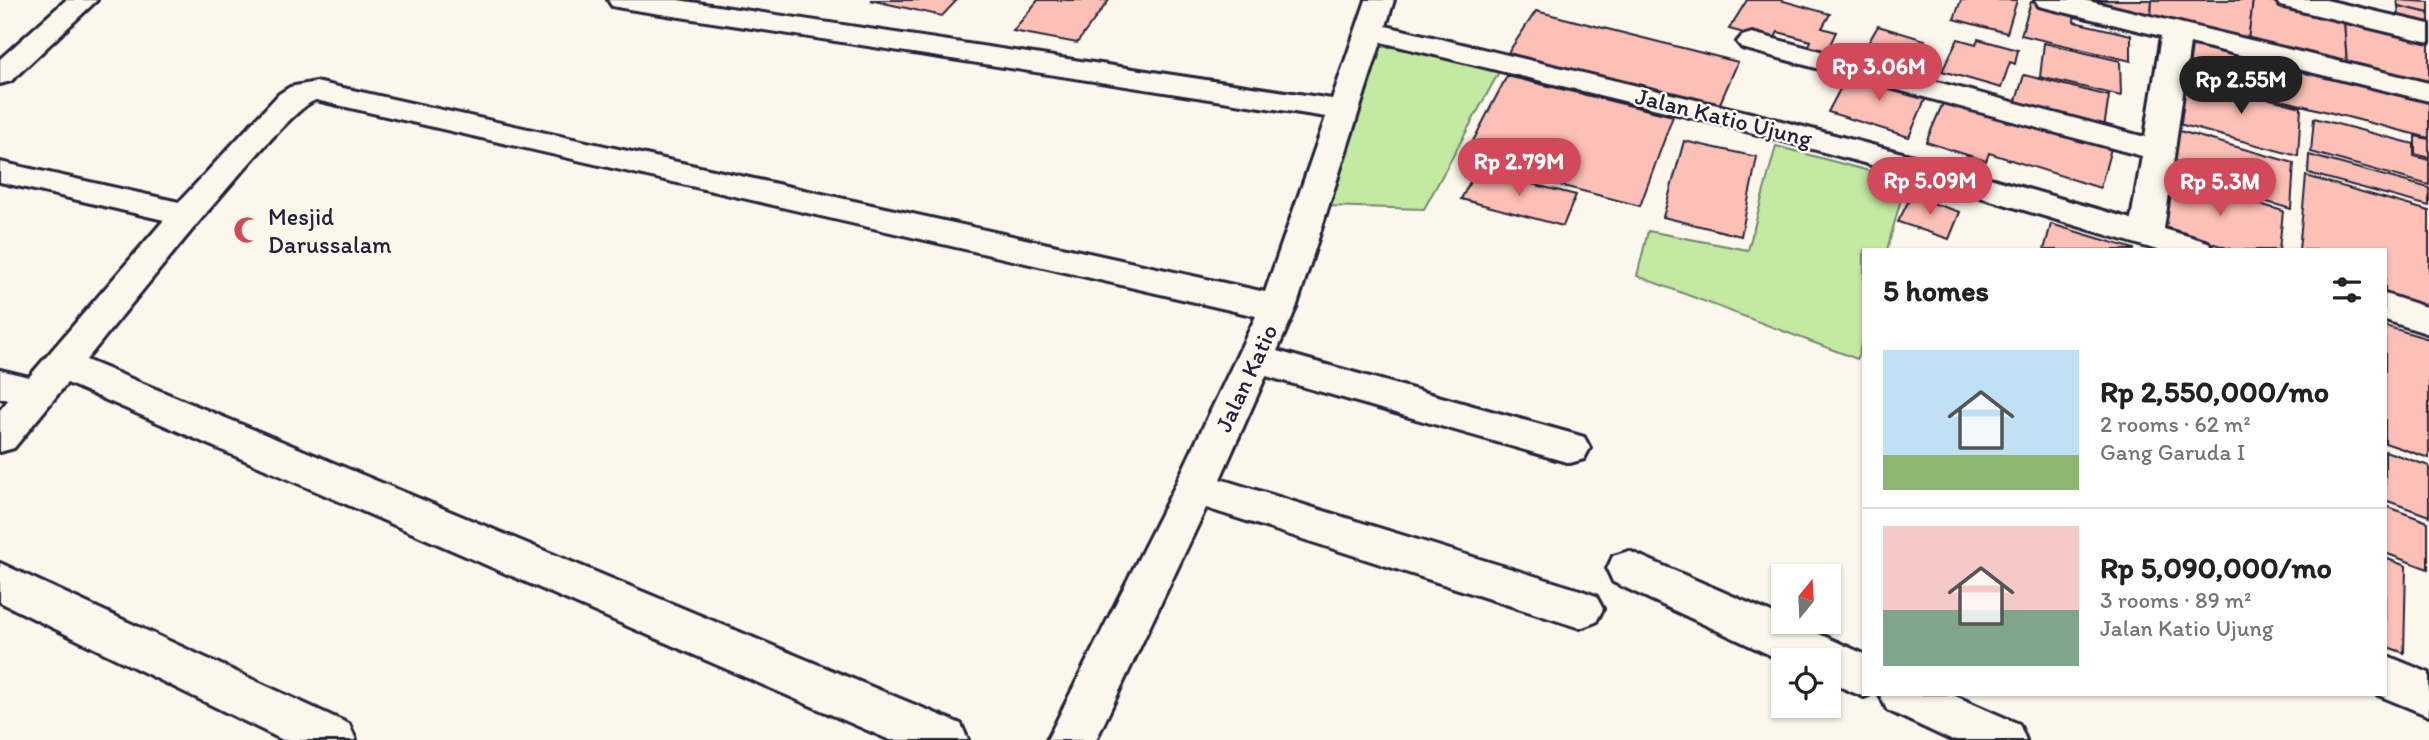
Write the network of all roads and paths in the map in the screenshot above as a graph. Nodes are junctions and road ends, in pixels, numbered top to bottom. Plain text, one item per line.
1 (83, 0) edge
2 (622, 0) edge
3 (2049, 0) edge
4 (2290, 0) edge
5 (706, 6) edge
6 (1375, 16) edge
7 (2177, 30) junction
8 (2429, 33) edge
9 (1752, 42) dead end
10 (0, 75) edge
11 (2429, 92) edge
12 (1343, 110) junction
13 (2158, 150) junction
14 (0, 172) edge
15 (187, 215) junction
16 (2146, 235) junction
17 (2189, 248) edge
18 (1278, 308) junction
19 (2387, 308) edge
20 (2429, 321) edge
21 (1256, 359) junction
22 (49, 379) junction
23 (0, 384) edge
24 (0, 437) edge
25 (1570, 448) dead end
26 (1195, 488) junction
27 (1629, 569) dead end
28 (0, 581) edge
29 (1580, 609) dead end
30 (1802, 648) edge
31 (1841, 666) edge
32 (1862, 675) edge
33 (2387, 677) edge
34 (2429, 695) edge
35 (1906, 696) edge
36 (332, 740) edge
37 (944, 740) edge
38 (1071, 740) edge
39 (2002, 740) edge

1 - 10 street
2 - 5 street
3 - 7 street
4 - 8 street
5 - 12 street
6 - 12 street, Jalan Katio
6 - 16 street, Jalan Katio Ujung
7 - 11 street
7 - 13 street
9 - 13 street
12 - 18 street, Jalan Katio
13 - 16 street
14 - 15 street
15 - 18 street
15 - 22 street
16 - 17 street, Jalan Katio Ujung
18 - 21 street, Jalan Katio
19 - 20 street
21 - 25 street
21 - 26 street, Jalan Katio
22 - 23 street
22 - 24 street
22 - 37 street
26 - 29 street
26 - 38 street, Jalan Katio
27 - 30 street
28 - 36 street
31 - 32 street
33 - 34 street
35 - 39 street

